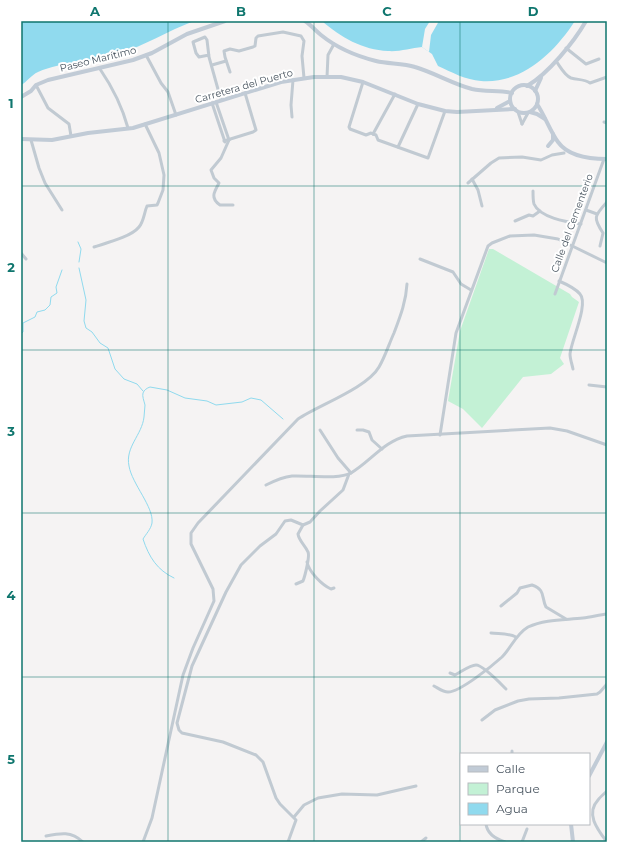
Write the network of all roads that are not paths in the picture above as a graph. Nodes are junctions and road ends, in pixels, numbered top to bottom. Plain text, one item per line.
1 (225, 21) edge
2 (305, 21) edge
3 (586, 21) edge
4 (334, 44) junction
5 (566, 48) junction
6 (209, 54) junction
7 (146, 55) junction
8 (599, 59) dead end
9 (226, 61) junction
10 (556, 61) junction
11 (212, 65) junction
12 (100, 69) junction
13 (230, 72) dead end
14 (543, 74) junction
15 (327, 77) junction
16 (304, 78) junction
17 (607, 78) edge
18 (293, 80) junction
19 (363, 82) junction
20 (36, 85) junction
21 (527, 86) junction
22 (535, 91) junction
23 (245, 93) junction
24 (512, 93) junction
25 (395, 94) junction
26 (21, 97) edge
27 (221, 100) junction
28 (510, 101) junction
29 (214, 103) junction
30 (418, 104) junction
31 (537, 104) junction
32 (493, 110) junction
33 (516, 111) junction
34 (445, 112) junction
35 (529, 112) junction
36 (176, 115) junction
37 (292, 118) dead end
38 (547, 121) junction
39 (145, 124) junction
40 (128, 128) junction
41 (374, 134) junction
42 (553, 134) junction
43 (71, 136) junction
44 (21, 139) edge
45 (31, 140) junction
46 (229, 140) junction
47 (224, 141) junction
48 (226, 145) junction
49 (548, 146) dead end
50 (398, 147) junction
51 (564, 153) dead end
52 (606, 159) edge
53 (472, 179) junction
54 (468, 183) dead end
55 (533, 191) dead end
56 (607, 202) edge
57 (233, 205) dead end
58 (482, 206) dead end
59 (62, 210) dead end
60 (586, 210) junction
61 (540, 211) junction
62 (597, 214) junction
63 (515, 221) dead end
64 (581, 224) junction
65 (572, 246) junction
66 (600, 246) dead end
67 (94, 247) dead end
68 (21, 253) edge
69 (26, 259) dead end
70 (420, 259) dead end
71 (607, 263) edge
72 (559, 281) junction
73 (407, 284) dead end
74 (471, 290) junction
75 (555, 294) dead end
76 (573, 369) dead end
77 (589, 385) dead end
78 (607, 387) edge
79 (320, 430) dead end
80 (357, 430) dead end
81 (440, 434) junction
82 (607, 445) edge
83 (382, 449) junction
84 (350, 473) junction
85 (266, 485) dead end
86 (303, 525) junction
87 (307, 560) junction
88 (296, 584) dead end
89 (334, 588) dead end
90 (501, 606) dead end
91 (607, 614) edge
92 (566, 619) junction
93 (491, 633) dead end
94 (516, 637) junction
95 (485, 670) junction
96 (450, 673) dead end
97 (607, 684) edge
98 (434, 686) dead end
99 (506, 689) dead end
100 (482, 720) dead end
101 (607, 742) edge
102 (590, 774) edge
103 (416, 786) dead end
104 (607, 791) edge
105 (294, 817) junction
106 (486, 825) edge
107 (571, 825) edge
108 (527, 829) dead end
109 (46, 836) dead end
110 (426, 838) dead end
111 (83, 842) edge
112 (143, 842) edge
113 (288, 842) edge
114 (421, 842) edge
115 (505, 842) edge
116 (522, 842) edge
117 (573, 842) edge
118 (607, 842) edge

1 - 7 main road, Paseo Marítimo
2 - 4 main road
3 - 5 main road
4 - 15 street
4 - 24 main road
5 - 8 street
5 - 10 main road
6 - 6 street
6 - 11 street
7 - 12 main road, Paseo Marítimo
7 - 36 street
9 - 11 street
9 - 13 street
9 - 16 street
10 - 14 main road
10 - 17 street
11 - 27 street
12 - 20 main road, Paseo Marítimo
12 - 40 street
14 - 21 main road
14 - 22 main road
15 - 16 main road, Carretera del Puerto
15 - 19 main road, Carretera del Puerto
16 - 18 main road, Carretera del Puerto
18 - 23 main road, Carretera del Puerto
18 - 37 street
19 - 25 main road, Carretera del Puerto
19 - 41 street
20 - 26 main road, Paseo Marítimo
20 - 43 street
21 - 22 main road
21 - 24 main road
22 - 31 main road
23 - 27 main road, Carretera del Puerto
23 - 46 street
24 - 28 main road
25 - 30 main road, Carretera del Puerto
25 - 41 street
27 - 29 main road, Carretera del Puerto
28 - 32 main road, Carretera del Puerto
28 - 33 main road
29 - 36 main road, Carretera del Puerto
29 - 46 street
29 - 47 street
30 - 34 main road, Carretera del Puerto
30 - 50 street
31 - 35 main road
31 - 38 main road
32 - 33 main road, Carretera del Puerto
32 - 34 main road, Carretera del Puerto
33 - 35 main road
33 - 35 street
34 - 50 street
35 - 38 main road
36 - 39 main road, Carretera del Puerto
38 - 42 main road
39 - 40 main road, Carretera del Puerto
39 - 67 street
40 - 43 main road, Carretera del Puerto
41 - 50 street
42 - 49 main road
42 - 52 main road
43 - 45 main road, Carretera del Puerto
44 - 45 main road, Carretera del Puerto
45 - 59 street
46 - 47 street
46 - 48 street
47 - 48 street
48 - 57 street
51 - 53 street
52 - 60 street, Calle del Cementerio
53 - 54 street
53 - 58 street
55 - 61 street
56 - 62 street
60 - 62 street
60 - 64 street, Calle del Cementerio
61 - 63 street
61 - 64 street
62 - 66 street
64 - 65 street, Calle del Cementerio
65 - 71 street
65 - 72 street, Calle del Cementerio
65 - 74 street
68 - 69 street
70 - 74 street
72 - 75 street, Calle del Cementerio
72 - 76 street
73 - 112 street
74 - 81 street
77 - 78 street
79 - 84 street
80 - 83 street
81 - 82 street
81 - 83 street
83 - 84 street
84 - 85 street
84 - 86 street
86 - 87 street
86 - 105 street
87 - 88 street
87 - 89 street
90 - 92 street
91 - 92 street
92 - 94 street
93 - 94 street
94 - 95 street
95 - 96 street
95 - 98 street
95 - 99 street
97 - 100 street
101 - 102 main road
103 - 105 street
104 - 118 street
105 - 113 street
106 - 115 street
107 - 117 main road
108 - 116 street
109 - 111 street
110 - 114 street

